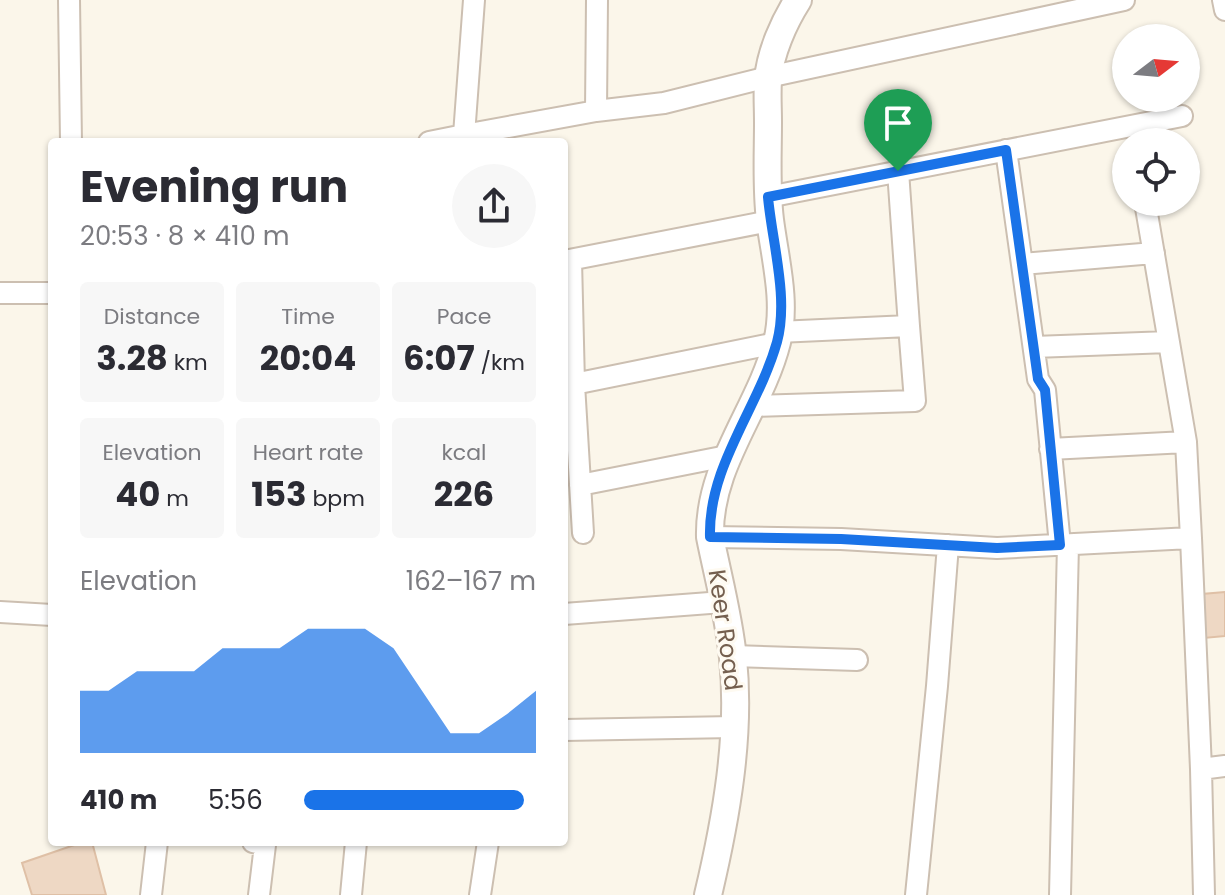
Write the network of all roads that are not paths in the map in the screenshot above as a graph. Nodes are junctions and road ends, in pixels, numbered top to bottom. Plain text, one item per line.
1 (69, 0) edge
2 (474, 0) edge
3 (597, 0) edge
4 (798, 0) edge
5 (1124, 0) edge
6 (1223, 0) edge
7 (1225, 10) edge
8 (768, 77) junction
9 (596, 111) junction
10 (1182, 116) dead end
11 (1150, 128) edge
12 (464, 135) junction
13 (1112, 137) edge
14 (71, 138) edge
15 (449, 138) edge
16 (1006, 150) junction
17 (898, 171) junction
18 (769, 209) junction
19 (1147, 216) edge
20 (1154, 253) junction
21 (568, 260) edge
22 (1022, 264) junction
23 (568, 278) edge
24 (0, 293) edge
25 (48, 293) edge
26 (909, 326) junction
27 (777, 338) junction
28 (1169, 342) junction
29 (1034, 347) junction
30 (574, 384) junction
31 (751, 406) junction
32 (1186, 442) junction
33 (1050, 449) junction
34 (727, 456) junction
35 (580, 485) junction
36 (583, 533) dead end
37 (710, 537) junction
38 (1191, 538) junction
39 (1064, 544) junction
40 (948, 545) junction
41 (723, 602) junction
42 (0, 612) edge
43 (568, 614) edge
44 (48, 615) edge
45 (733, 656) junction
46 (857, 660) dead end
47 (734, 727) junction
48 (568, 730) edge
49 (1225, 766) edge
50 (1201, 769) junction
51 (157, 846) edge
52 (265, 846) edge
53 (356, 846) edge
54 (487, 846) edge
55 (151, 895) edge
56 (259, 895) edge
57 (351, 895) edge
58 (480, 895) edge
59 (708, 895) edge
60 (916, 895) edge
61 (1060, 895) edge
62 (1204, 895) edge

1 - 14 street
2 - 12 street
3 - 9 street
4 - 8 street, Keer Road
5 - 8 street
6 - 7 street
8 - 9 street
8 - 18 street, Keer Road
9 - 12 street
10 - 11 street
12 - 15 street
13 - 16 street
16 - 17 street
16 - 22 street
17 - 18 street
17 - 26 street
18 - 21 street
18 - 27 street, Keer Road
19 - 20 street
20 - 22 street
20 - 28 street
22 - 29 street
23 - 30 street
24 - 25 street
26 - 27 street
26 - 31 street
27 - 30 street
27 - 31 street, Keer Road
28 - 29 street
28 - 32 street
29 - 33 street
30 - 35 street
31 - 34 street, Keer Road
32 - 33 street
32 - 38 street
33 - 39 street
34 - 35 street
34 - 37 street, Keer Road
35 - 36 street
37 - 40 street
37 - 41 street, Keer Road
38 - 39 street
38 - 50 street
39 - 40 street
39 - 61 street
40 - 60 street
41 - 43 street
41 - 45 street, Keer Road
42 - 44 street
45 - 46 street
45 - 47 street, Keer Road
47 - 48 street
47 - 59 street, Keer Road
49 - 50 street
50 - 62 street
51 - 55 street
52 - 56 street
53 - 57 street
54 - 58 street

